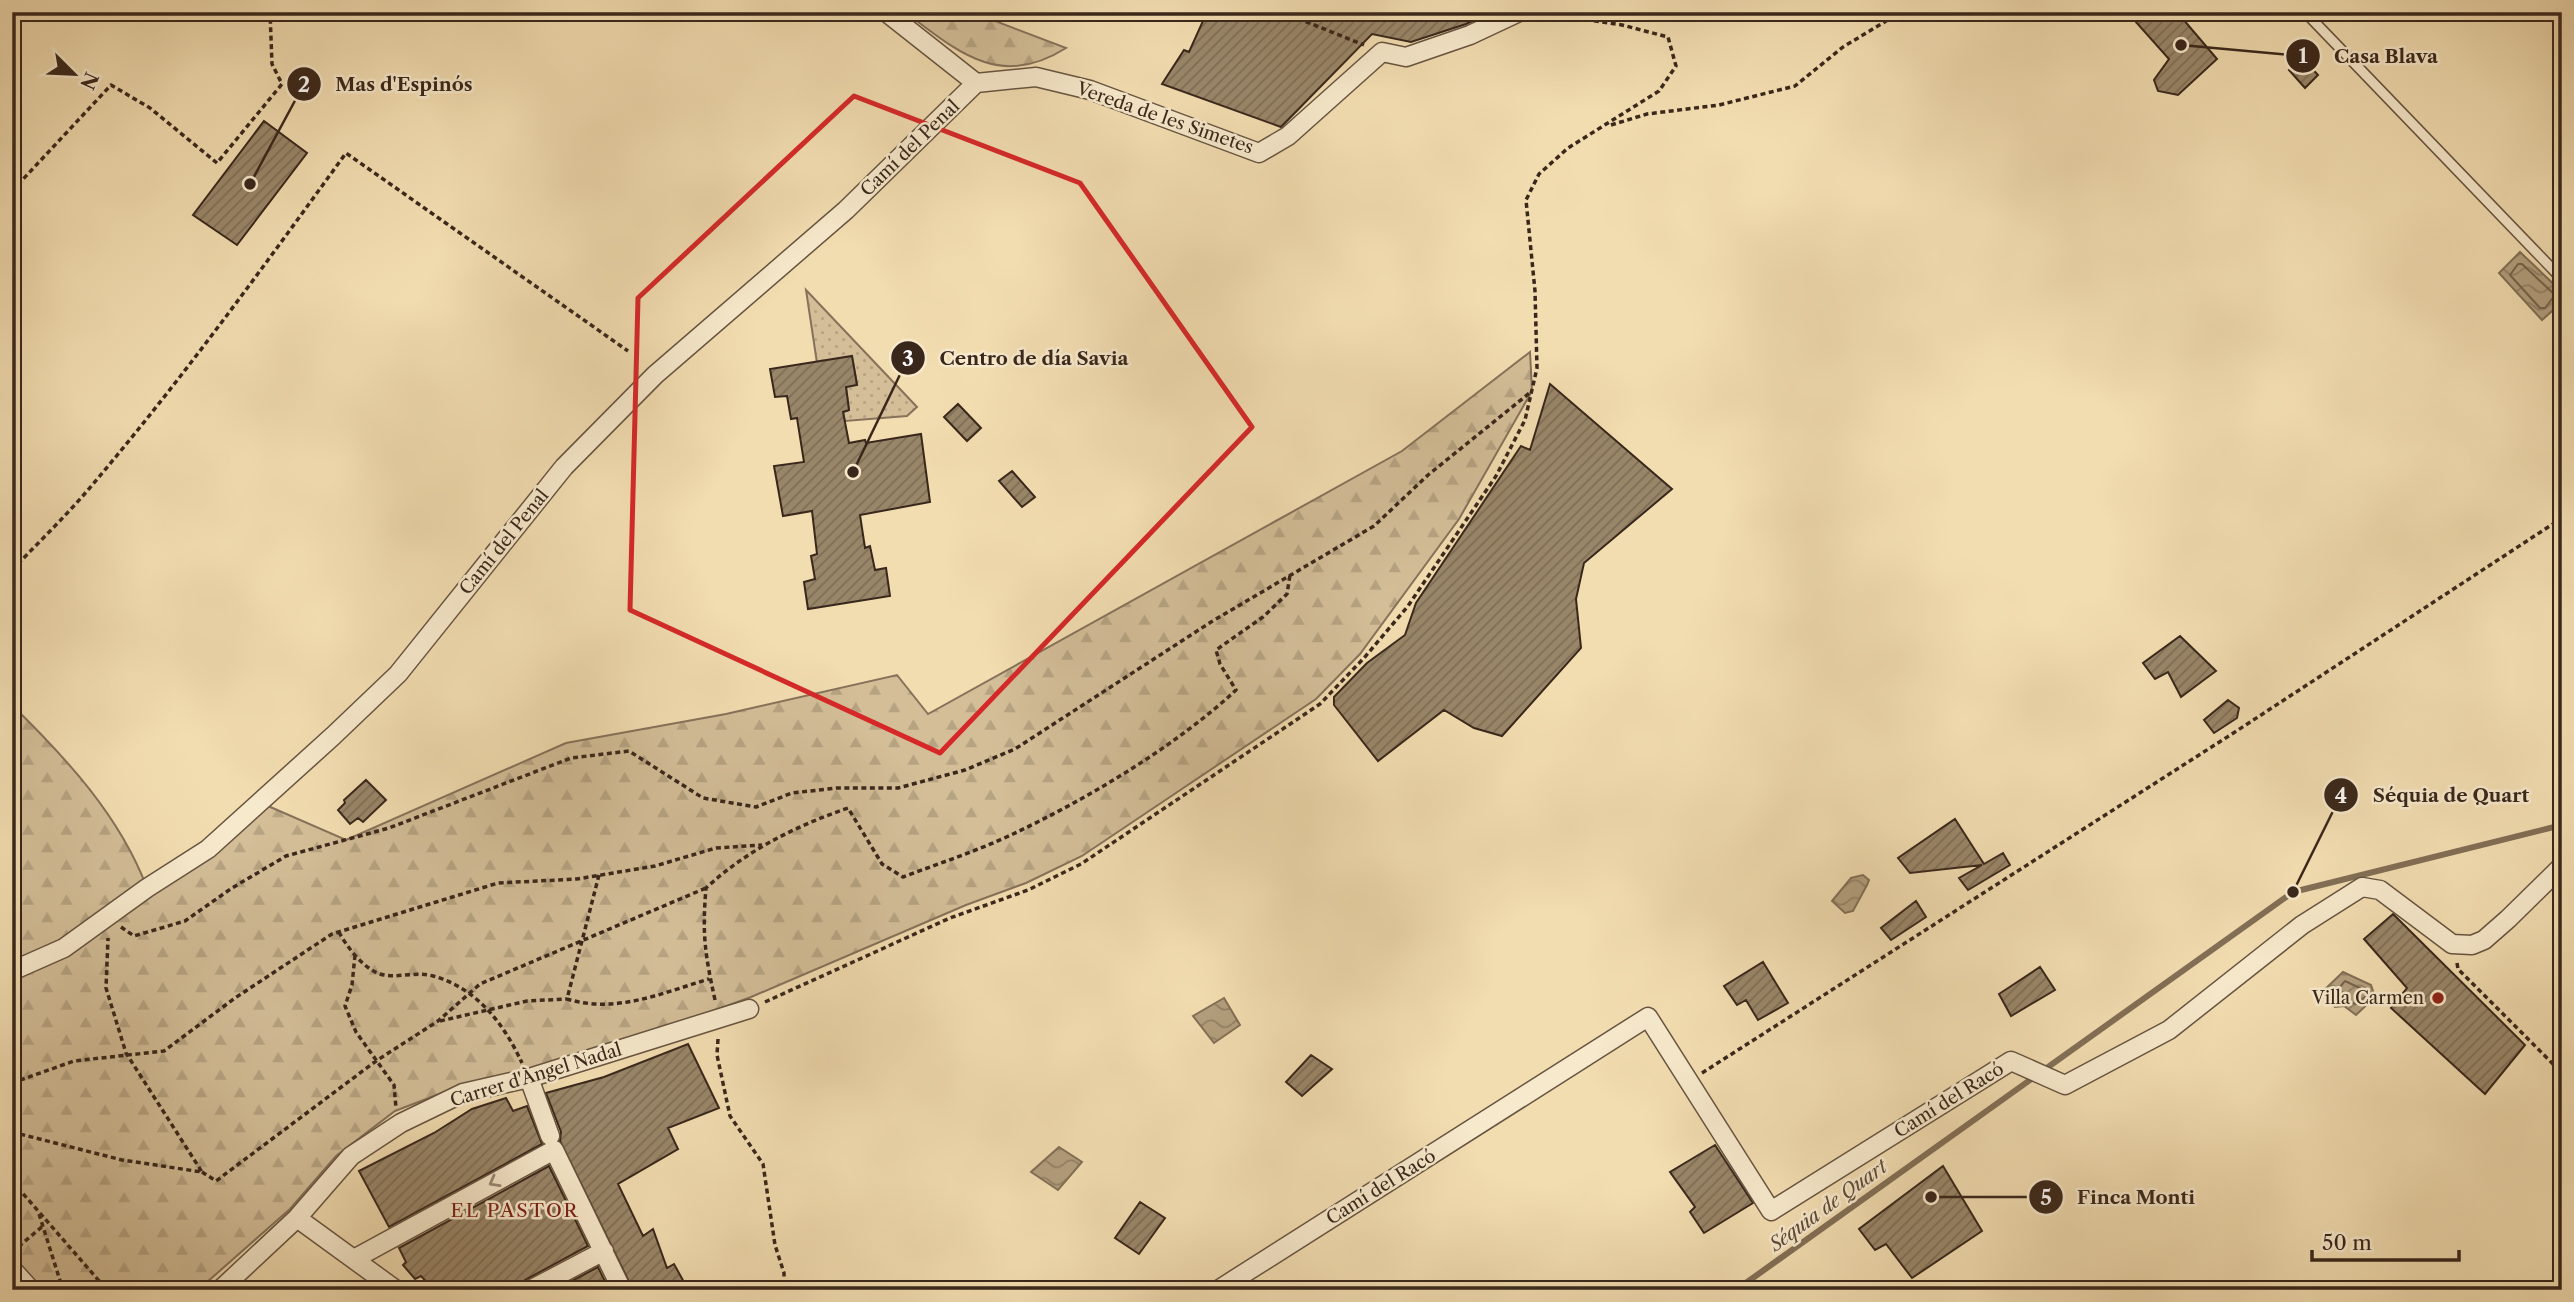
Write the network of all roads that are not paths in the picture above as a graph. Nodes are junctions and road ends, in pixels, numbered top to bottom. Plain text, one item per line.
1 (886, 12) edge
2 (1519, 12) edge
3 (2305, 12) edge
4 (976, 83) junction
5 (2562, 279) edge
6 (2562, 866) edge
7 (12, 971) edge
8 (749, 1009) road end
9 (529, 1077) junction
10 (552, 1143) junction
11 (296, 1218) junction
12 (604, 1251) junction
13 (354, 1259) junction
14 (12, 1269) edge
15 (31, 1290) edge
16 (220, 1290) edge
17 (396, 1290) edge
18 (530, 1290) edge
19 (622, 1290) edge
20 (1218, 1290) edge

1 - 4 street
2 - 4 street, Vereda de les Simetes
3 - 5 lane
4 - 7 street, Camí del Penal
6 - 20 street, Camí del Racó
8 - 9 street, Carrer d'Àngel Nadal
9 - 10 street
9 - 11 street, Carrer d'Àngel Nadal
10 - 12 street
10 -> 13 street
11 - 13 street
11 - 16 street, Carrer d'Àngel Nadal
12 - 18 street
12 - 19 street
13 - 17 street
14 - 15 street

